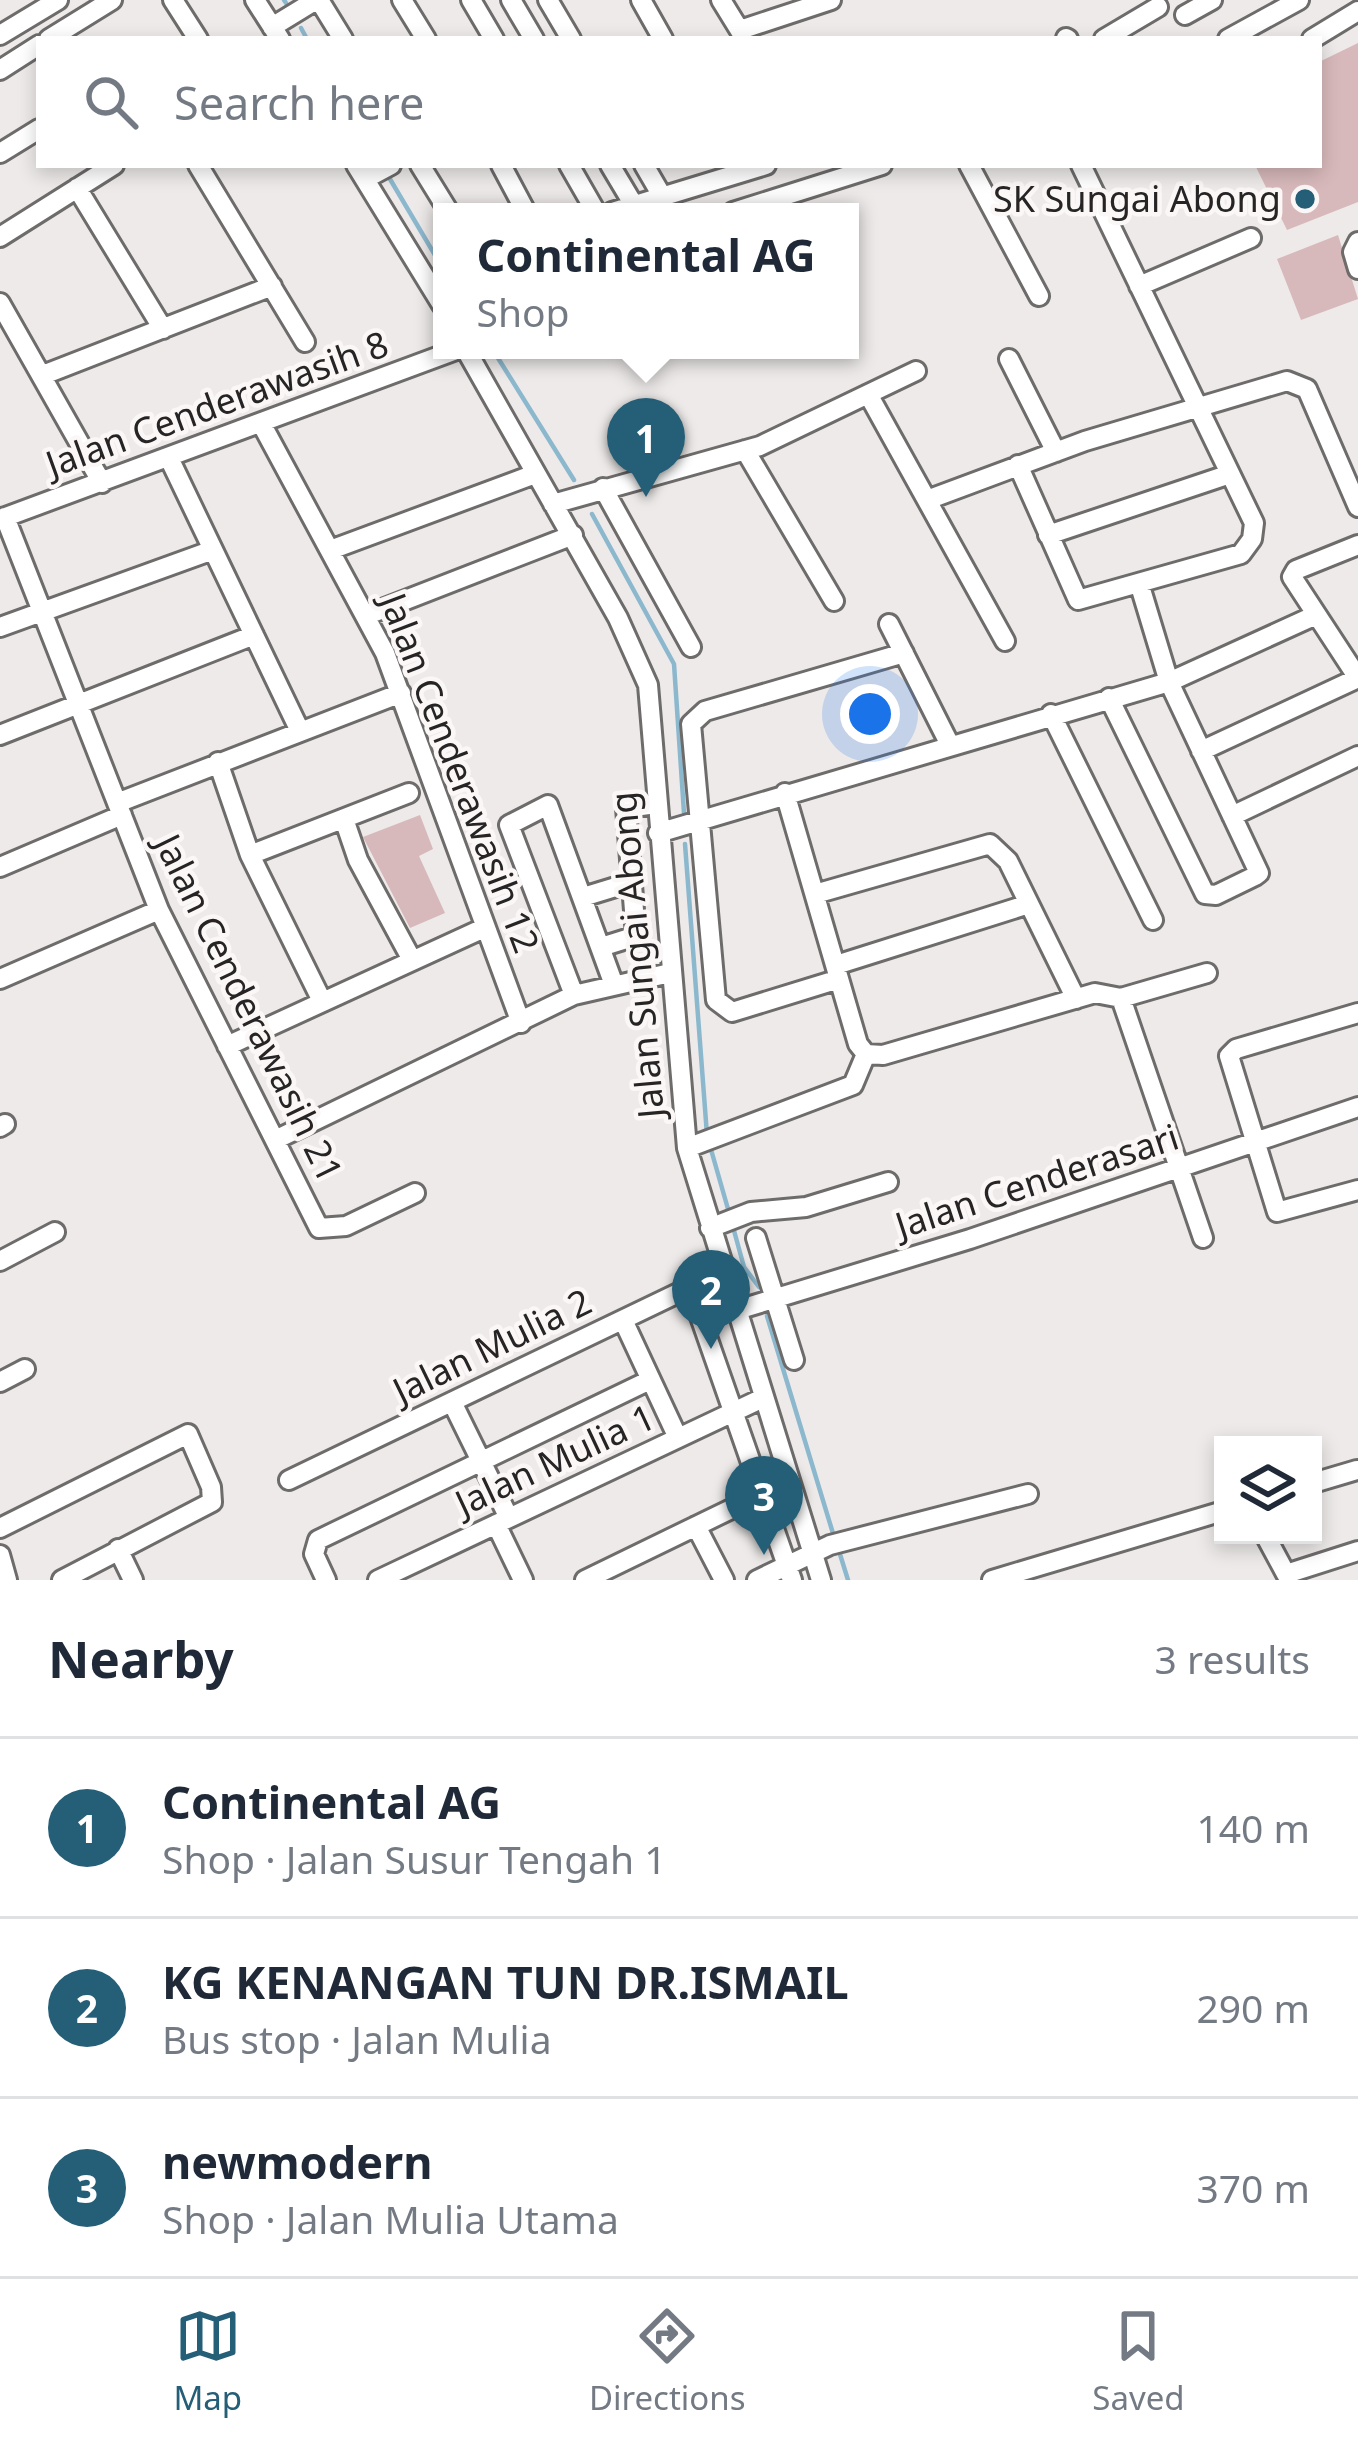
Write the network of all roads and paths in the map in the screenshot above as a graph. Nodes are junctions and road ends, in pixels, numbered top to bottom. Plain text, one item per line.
1 (62, 0) edge
2 (112, 0) edge
3 (173, 0) edge
4 (255, 0) edge
5 (402, 0) edge
6 (471, 0) edge
7 (511, 0) edge
8 (548, 0) edge
9 (641, 0) edge
10 (721, 0) edge
11 (831, 0) edge
12 (1212, 0) edge
13 (1299, 0) edge
14 (323, 1) edge
15 (1158, 7) dead end
16 (1358, 11) edge
17 (1185, 15) dead end
18 (79, 20) junction
19 (1265, 20) edge
20 (2, 30) edge
21 (276, 33) edge
22 (742, 34) edge
23 (54, 36) edge
24 (191, 36) edge
25 (341, 36) edge
26 (424, 36) edge
27 (492, 36) edge
28 (532, 36) edge
29 (569, 36) edge
30 (661, 36) edge
31 (1109, 36) edge
32 (1234, 36) edge
33 (1317, 36) edge
34 (36, 48) edge
35 (0, 70) edge
36 (36, 131) edge
37 (0, 153) edge
38 (109, 168) edge
39 (201, 168) edge
40 (422, 168) edge
41 (503, 168) edge
42 (570, 168) edge
43 (612, 168) edge
44 (646, 168) edge
45 (813, 168) edge
46 (873, 168) edge
47 (971, 168) edge
48 (1082, 168) edge
49 (738, 169) edge
50 (374, 170) edge
51 (820, 185) junction
52 (77, 188) junction
53 (662, 196) junction
54 (443, 203) edge
55 (521, 203) edge
56 (591, 203) edge
57 (632, 203) edge
58 (648, 203) edge
59 (762, 203) edge
60 (0, 237) edge
61 (1251, 238) dead end
62 (1358, 242) edge
63 (1358, 269) edge
64 (272, 286) junction
65 (1139, 286) junction
66 (433, 287) edge
67 (1039, 296) dead end
68 (0, 303) edge
69 (163, 329) junction
70 (305, 342) dead end
71 (433, 359) edge
72 (471, 359) edge
73 (1009, 359) dead end
74 (916, 370) dead end
75 (43, 375) junction
76 (868, 394) junction
77 (1198, 407) junction
78 (261, 423) junction
79 (745, 450) junction
80 (1056, 452) junction
81 (1358, 457) edge
82 (169, 458) junction
83 (1018, 465) junction
84 (1339, 466) junction
85 (535, 474) junction
86 (1230, 474) junction
87 (102, 482) junction
88 (603, 488) junction
89 (927, 500) junction
90 (553, 504) junction
91 (1358, 507) edge
92 (3, 518) edge
93 (1048, 535) junction
94 (573, 536) junction
95 (1358, 545) edge
96 (333, 549) junction
97 (213, 550) junction
98 (1140, 586) junction
99 (834, 601) dead end
100 (42, 611) junction
101 (1316, 615) junction
102 (367, 616) junction
103 (889, 624) dead end
104 (0, 627) edge
105 (254, 634) junction
106 (1005, 641) dead end
107 (691, 647) dead end
108 (904, 653) junction
109 (1169, 682) junction
110 (400, 693) junction
111 (1109, 698) junction
112 (78, 704) junction
113 (1051, 714) junction
114 (299, 729) junction
115 (0, 735) edge
116 (949, 743) junction
117 (1201, 751) junction
118 (1358, 756) edge
119 (218, 762) junction
120 (409, 793) dead end
121 (784, 793) junction
122 (656, 804) junction
123 (119, 809) junction
124 (1232, 816) junction
125 (344, 819) junction
126 (698, 820) junction
127 (658, 833) junction
128 (250, 855) junction
129 (0, 867) edge
130 (632, 882) junction
131 (815, 894) junction
132 (583, 897) junction
133 (1029, 904) junction
134 (159, 910) junction
135 (1154, 920) dead end
136 (484, 928) junction
137 (602, 947) junction
138 (412, 961) junction
139 (837, 972) junction
140 (670, 973) junction
141 (1207, 973) dead end
142 (0, 979) edge
143 (614, 986) junction
144 (574, 995) junction
145 (321, 999) junction
146 (1076, 999) junction
147 (1123, 1001) junction
148 (1358, 1013) edge
149 (521, 1023) junction
150 (227, 1046) junction
151 (866, 1054) junction
152 (1358, 1107) edge
153 (275, 1140) junction
154 (1253, 1141) junction
155 (687, 1148) junction
156 (1180, 1170) junction
157 (888, 1183) dead end
158 (1358, 1190) edge
159 (415, 1193) dead end
160 (710, 1228) junction
161 (55, 1232) dead end
162 (756, 1238) dead end
163 (1203, 1238) dead end
164 (0, 1261) edge
165 (722, 1272) junction
166 (690, 1288) junction
167 (774, 1298) junction
168 (734, 1311) junction
169 (623, 1320) junction
170 (794, 1360) dead end
171 (25, 1369) dead end
172 (1, 1378) edge
173 (650, 1380) junction
174 (761, 1399) junction
175 (452, 1402) junction
176 (733, 1412) junction
177 (678, 1438) junction
178 (481, 1461) junction
179 (1357, 1471) edge
180 (289, 1480) dead end
181 (1322, 1481) edge
182 (1028, 1494) dead end
183 (760, 1495) junction
184 (1214, 1514) edge
185 (503, 1521) junction
186 (696, 1526) junction
187 (0, 1528) edge
188 (1269, 1544) edge
189 (828, 1545) junction
190 (118, 1549) junction
191 (1358, 1551) edge
192 (0, 1555) edge
193 (790, 1571) edge
194 (67, 1579) edge
195 (1004, 1579) edge
196 (8, 1580) edge
197 (133, 1580) edge
198 (326, 1580) edge
199 (377, 1580) edge
200 (523, 1580) edge
201 (586, 1580) edge
202 (724, 1580) edge
203 (757, 1580) edge
204 (821, 1580) edge

1 - 18 street
1 - 20 street
2 - 18 street
3 - 24 street
4 - 21 street
5 - 26 street
6 - 27 street
7 - 28 street
8 - 29 street
9 - 30 street
10 - 22 street
11 - 22 street
12 - 17 street
13 - 19 street
14 - 21 street
14 - 25 street
15 - 31 street
16 - 33 street
18 - 23 street
19 - 32 street
34 - 35 street
36 - 37 street
38 - 52 street
39 - 64 street
40 - 54 street
41 - 55 street
42 - 56 street
43 - 57 street
44 - 53 street
45 - 51 street
46 - 51 street
47 - 67 street
48 - 65 street
49 - 53 street
50 - 66 street
51 - 59 street
52 - 60 street
52 - 69 street
53 - 58 street
61 - 65 street
62 - 63 street
64 - 69 street
64 - 70 street
65 - 77 street
68 - 75 street
69 - 75 street
71 - 78 street, Jalan Cenderawasih 8
72 - 85 street, Jalan Sungai Abong
73 - 80 street
74 - 76 street
75 - 87 street
76 - 79 street
76 - 89 street
77 - 80 street
77 - 84 street
77 - 86 street
78 - 82 street, Jalan Cenderawasih 8
78 - 96 street, Jalan Cenderawasih 12
79 - 88 street
79 - 99 street
80 - 83 street
81 - 84 street
82 - 87 street, Jalan Cenderawasih 8
82 - 97 street
83 - 89 street
83 - 93 street
84 - 91 street
85 - 90 street, Jalan Sungai Abong
85 - 96 street
86 - 93 street
86 - 98 street
87 - 92 street, Jalan Cenderawasih 8
88 - 90 street
88 - 107 street
89 - 106 street
90 - 94 street, Jalan Sungai Abong
92 - 100 street, Jalan Cenderawasih 21
93 - 98 street
94 - 102 street
94 - 122 street, Jalan Sungai Abong
95 - 101 street
96 - 102 street, Jalan Cenderawasih 12
97 - 100 street
97 - 105 street
98 - 109 street
100 - 104 street
100 - 112 street, Jalan Cenderawasih 21
101 - 109 street
101 - 117 street
102 - 110 street, Jalan Cenderawasih 12
103 - 108 street
105 - 112 street
105 - 114 street
108 - 116 street
108 - 126 street
109 - 111 street
109 - 117 street
110 - 114 street
110 - 136 street, Jalan Cenderawasih 12
111 - 113 street
111 - 124 street
112 - 115 street
112 - 123 street, Jalan Cenderawasih 21
113 - 116 street
113 - 135 street
114 - 119 street
116 - 121 street
117 - 124 street
118 - 124 street
119 - 123 street
119 - 128 street
120 - 125 street
121 - 126 street
121 - 131 street
122 - 127 street, Jalan Sungai Abong
122 - 130 street
123 - 129 street
123 - 134 street, Jalan Cenderawasih 21
125 - 128 street
125 - 138 street
126 - 127 street
126 - 139 street
127 - 140 street, Jalan Sungai Abong
128 - 145 street
130 - 132 street
130 - 137 street
131 - 133 street
131 - 139 street
132 - 137 street
132 - 144 street
133 - 139 street
133 - 146 street
134 - 142 street
134 - 150 street, Jalan Cenderawasih 21
136 - 138 street
136 - 149 street, Jalan Cenderawasih 12
137 - 143 street
138 - 145 street
139 - 151 street
140 - 143 street
140 - 155 street, Jalan Sungai Abong
141 - 147 street
143 - 144 street
144 - 149 street
145 - 150 street
146 - 147 street
146 - 151 street
147 - 156 street
148 - 154 street
149 - 153 street
150 - 153 street, Jalan Cenderawasih 21
151 - 155 street
152 - 154 street, Jalan Cenderasari
153 - 159 street, Jalan Cenderawasih 21
154 - 156 street, Jalan Cenderasari
154 - 158 street
155 - 160 street, Jalan Sungai Abong
156 - 163 street
156 - 167 street, Jalan Cenderasari
157 - 160 street
160 - 165 street, Jalan Sungai Abong
161 - 164 street
162 - 167 street
165 - 166 street, Jalan Mulia 2
165 - 168 street, Jalan Sungai Abong
166 - 169 street, Jalan Mulia 2
166 - 176 street
167 - 168 street, Jalan Cenderasari
167 - 170 street
168 - 174 street, Jalan Sungai Abong
169 - 173 street
169 - 175 street, Jalan Mulia 2
171 - 172 street
173 - 177 street
173 - 178 street
174 - 176 street, Jalan Mulia 1
174 - 189 street, Jalan Sungai Abong
175 - 178 street
175 - 180 street, Jalan Mulia 2
176 - 177 street, Jalan Mulia 1
176 - 183 street
177 - 185 street, Jalan Mulia 1
178 - 185 street
178 - 198 street
179 - 181 street
182 - 189 street
183 - 186 street
183 - 193 street
184 - 195 street
185 - 199 street, Jalan Mulia 1
185 - 200 street
186 - 201 street
186 - 202 street
187 - 190 street
188 - 191 street
189 - 193 street
189 - 204 street, Jalan Sungai Abong
190 - 194 street
190 - 197 street
192 - 196 street
193 - 203 street

